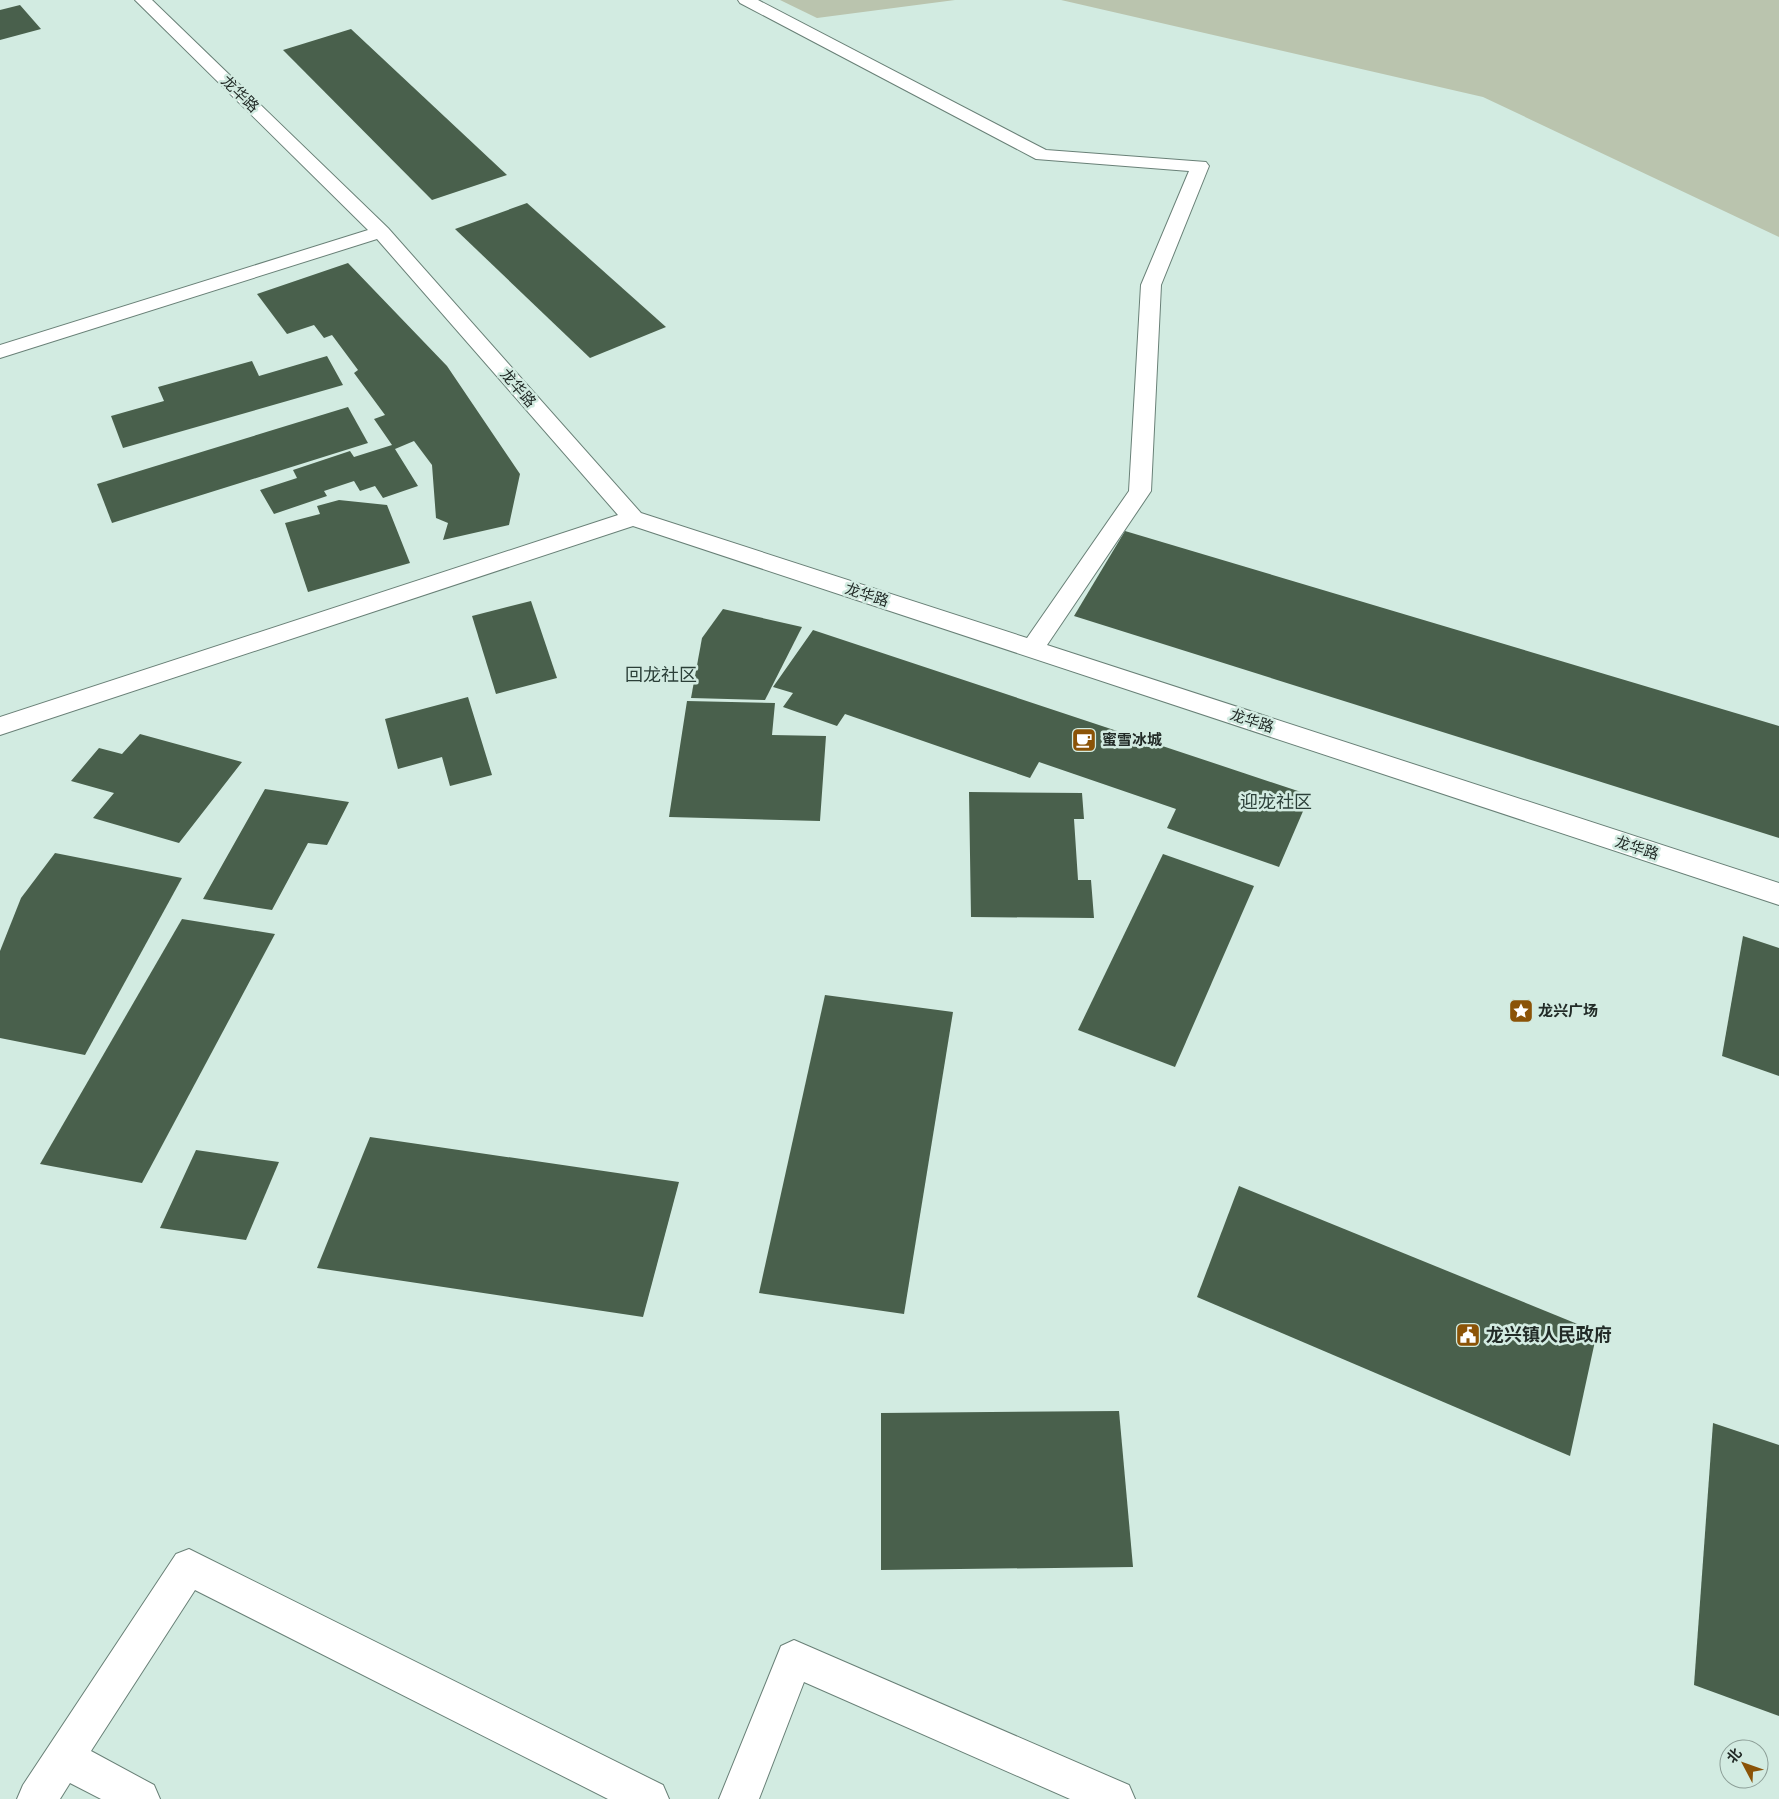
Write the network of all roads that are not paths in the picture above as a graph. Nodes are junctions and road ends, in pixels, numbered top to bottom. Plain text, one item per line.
1 (143, 0) edge
2 (746, 0) edge
3 (381, 232) junction
4 (0, 352) edge
5 (633, 518) junction
6 (1032, 649) junction
7 (0, 726) edge
8 (1779, 894) edge
9 (64, 1758) junction
10 (37, 1799) edge
11 (140, 1799) edge
12 (649, 1799) edge
13 (739, 1799) edge
14 (1116, 1799) edge

1 - 3 street, 龙华路
2 - 6 street
3 - 4 street
3 - 5 street, 龙华路
5 - 6 street, 龙华路
5 - 7 street
6 - 8 street, 龙华路
9 - 10 street
9 - 11 street
9 - 12 street
13 - 14 street

